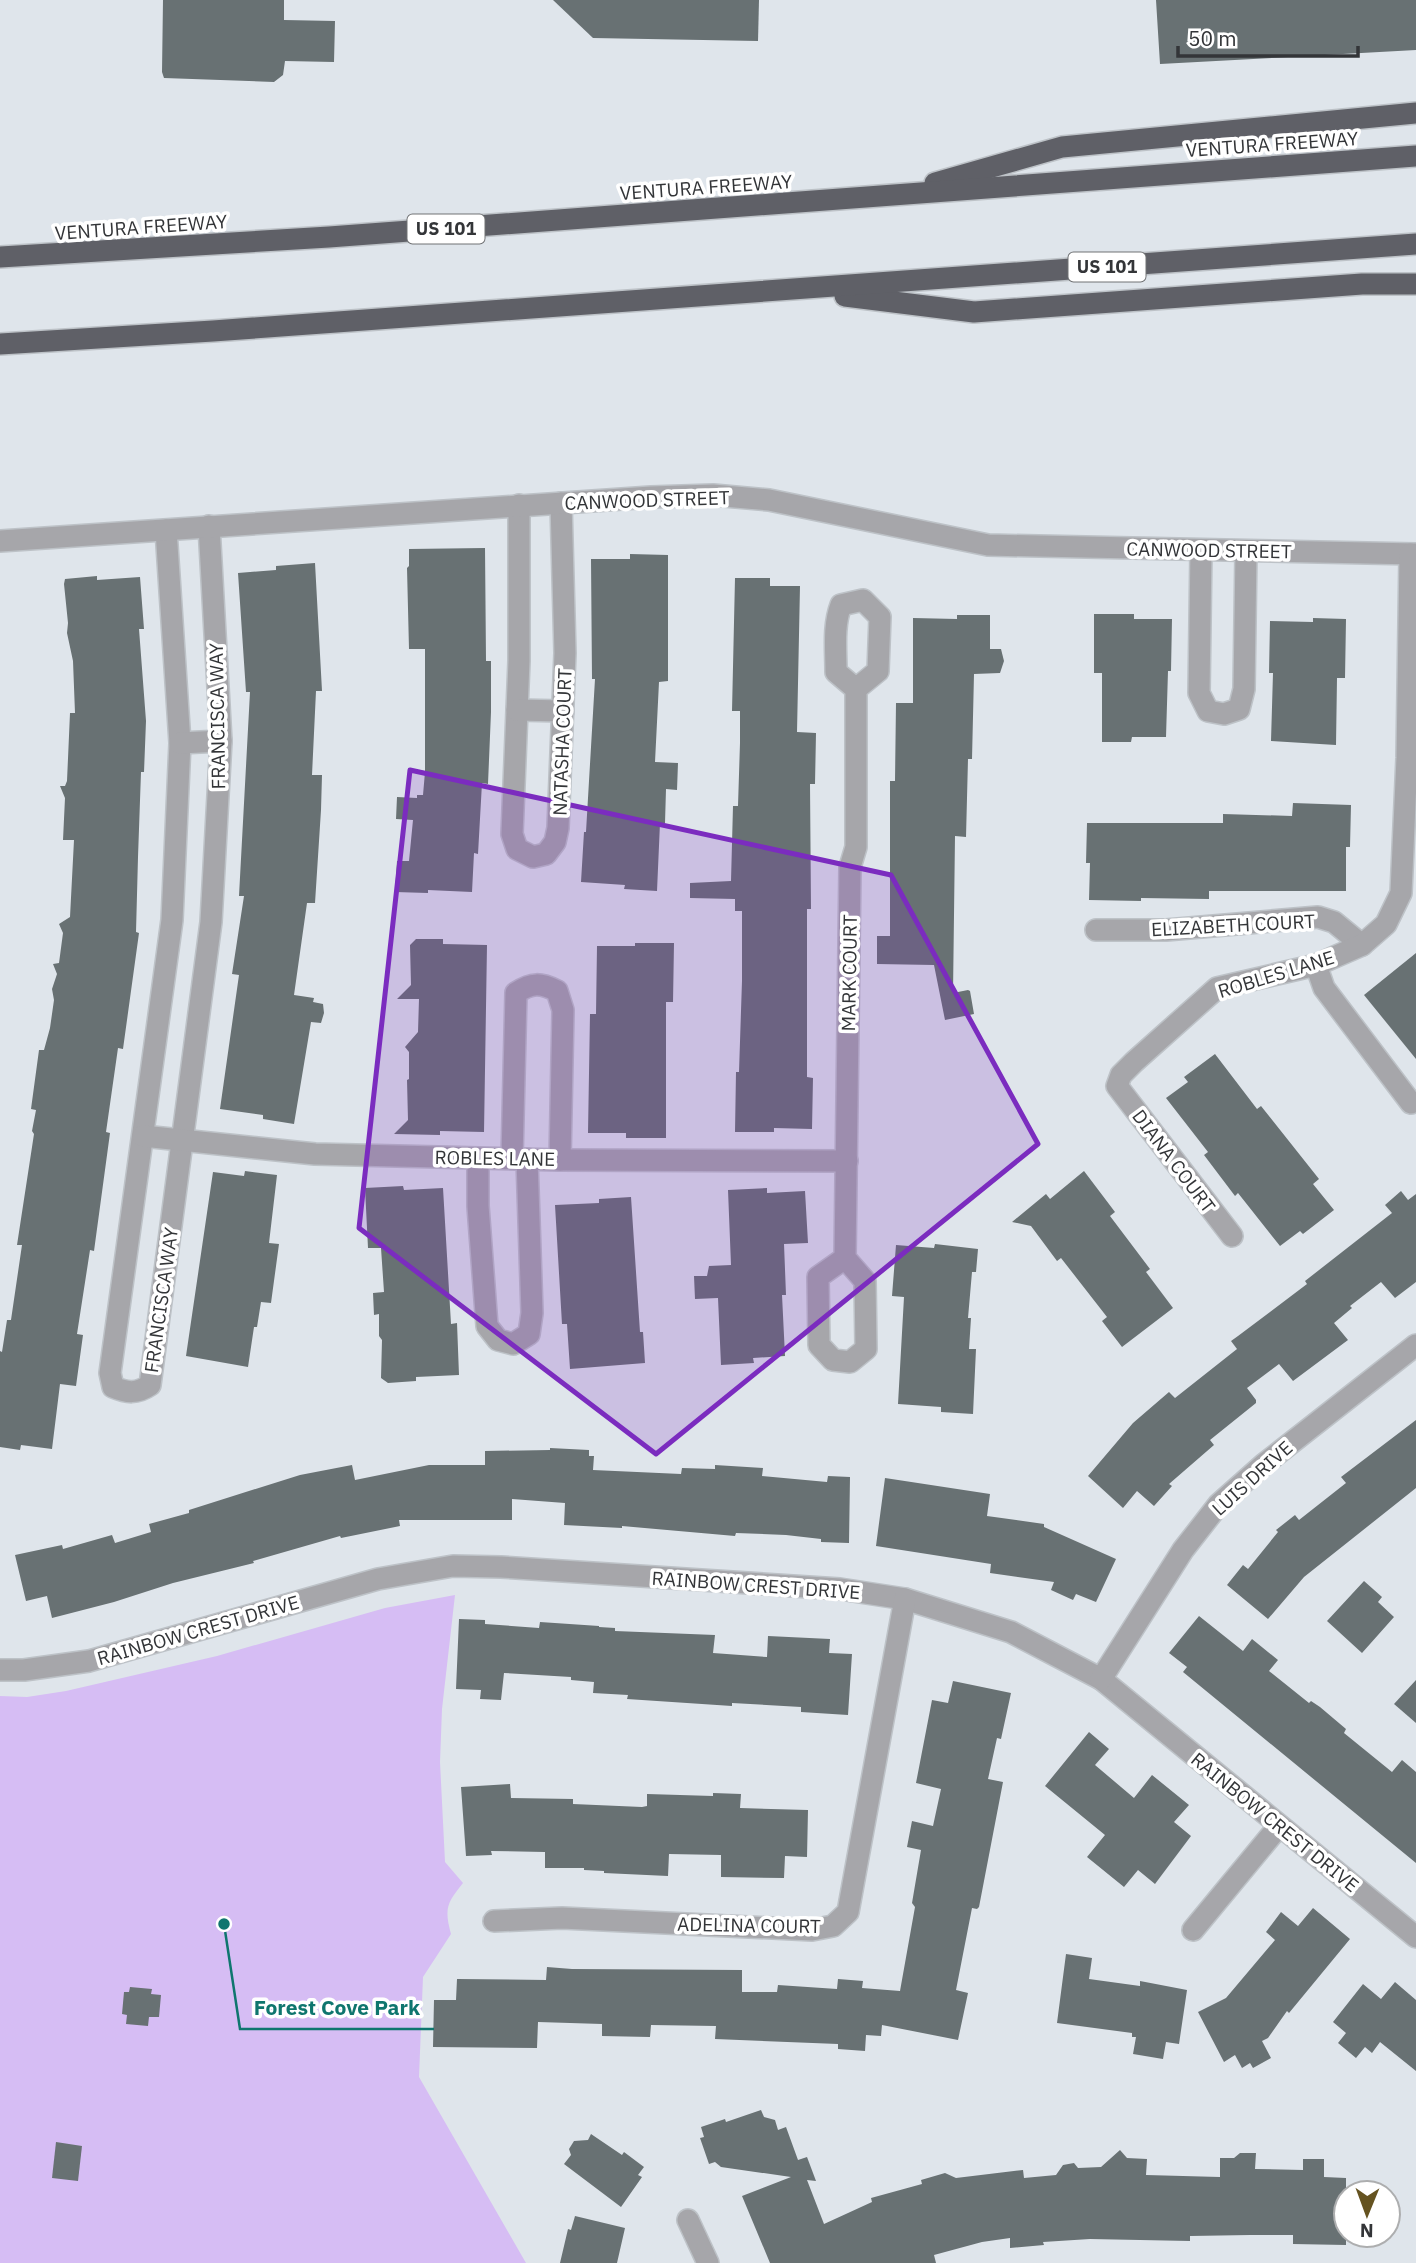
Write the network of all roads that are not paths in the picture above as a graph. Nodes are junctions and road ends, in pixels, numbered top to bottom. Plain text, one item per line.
1 (1416, 113) edge
2 (1416, 156) edge
3 (892, 196) junction
4 (1416, 244) edge
5 (0, 257) edge
6 (1416, 284) edge
7 (797, 290) junction
8 (0, 344) edge
9 (561, 503) junction
10 (519, 505) junction
11 (209, 526) junction
12 (166, 530) junction
13 (0, 541) edge
14 (1202, 550) junction
15 (1246, 552) junction
16 (1413, 554) edge
17 (856, 690) dead end
18 (517, 710) junction
19 (562, 711) junction
20 (221, 741) junction
21 (180, 743) junction
22 (1411, 758) edge
23 (172, 920) junction
24 (211, 922) junction
25 (1096, 930) dead end
26 (1362, 945) junction
27 (1316, 965) junction
28 (1117, 1086) joint
29 (1411, 1103) dead end
30 (143, 1136) junction
31 (182, 1140) junction
32 (478, 1158) junction
33 (519, 1159) junction
34 (560, 1160) junction
35 (847, 1161) junction
36 (1232, 1236) dead end
37 (845, 1258) dead end
38 (1416, 1345) edge
39 (905, 1599) junction
40 (0, 1670) edge
41 (1101, 1679) junction
42 (1279, 1826) junction
43 (494, 1921) dead end
44 (1193, 1930) dead end
45 (1416, 1937) edge
46 (688, 2220) dead end
47 (708, 2263) edge

1 - 3 highway
2 - 3 highway, VENTURA FREEWAY / US 101
3 - 5 highway, VENTURA FREEWAY / US 101
4 - 7 highway, US 101
6 - 7 highway
7 - 8 highway, US 101
9 - 10 street, CANWOOD STREET
9 - 14 street, CANWOOD STREET
9 - 19 street, NATASHA COURT
10 - 11 street, CANWOOD STREET
10 - 18 street, NATASHA COURT
11 - 12 street, CANWOOD STREET
11 - 20 street, FRANCISCA WAY
12 - 13 street, CANWOOD STREET
12 - 21 street, FRANCISCA WAY
14 - 15 street, CANWOOD STREET
14 - 15 street
15 - 16 street, CANWOOD STREET
16 - 22 street, ROBLES LANE
17 - 35 street, MARK COURT
18 - 19 street
18 - 19 street, NATASHA COURT
20 - 21 street
20 - 24 street, FRANCISCA WAY
21 - 23 street, FRANCISCA WAY
22 - 26 street, ROBLES LANE
23 - 24 street
23 - 30 street, FRANCISCA WAY
24 - 31 street, FRANCISCA WAY
25 - 26 street, ELIZABETH COURT
26 - 27 street, ROBLES LANE
27 - 28 street, ROBLES LANE
27 - 29 street
28 - 36 street, DIANA COURT
30 - 31 street, ROBLES LANE
30 - 31 street, FRANCISCA WAY
31 - 32 street, ROBLES LANE
32 - 33 street, ROBLES LANE
32 - 33 street
33 - 34 street, ROBLES LANE
33 - 34 street
34 - 35 street, ROBLES LANE
35 - 37 street, MARK COURT
38 - 41 street, LUIS DRIVE
39 - 40 street, RAINBOW CREST DRIVE
39 - 41 street, RAINBOW CREST DRIVE
39 - 43 street, ADELINA COURT
41 - 42 street, RAINBOW CREST DRIVE
42 - 44 street
42 - 45 street, RAINBOW CREST DRIVE
46 - 47 street

